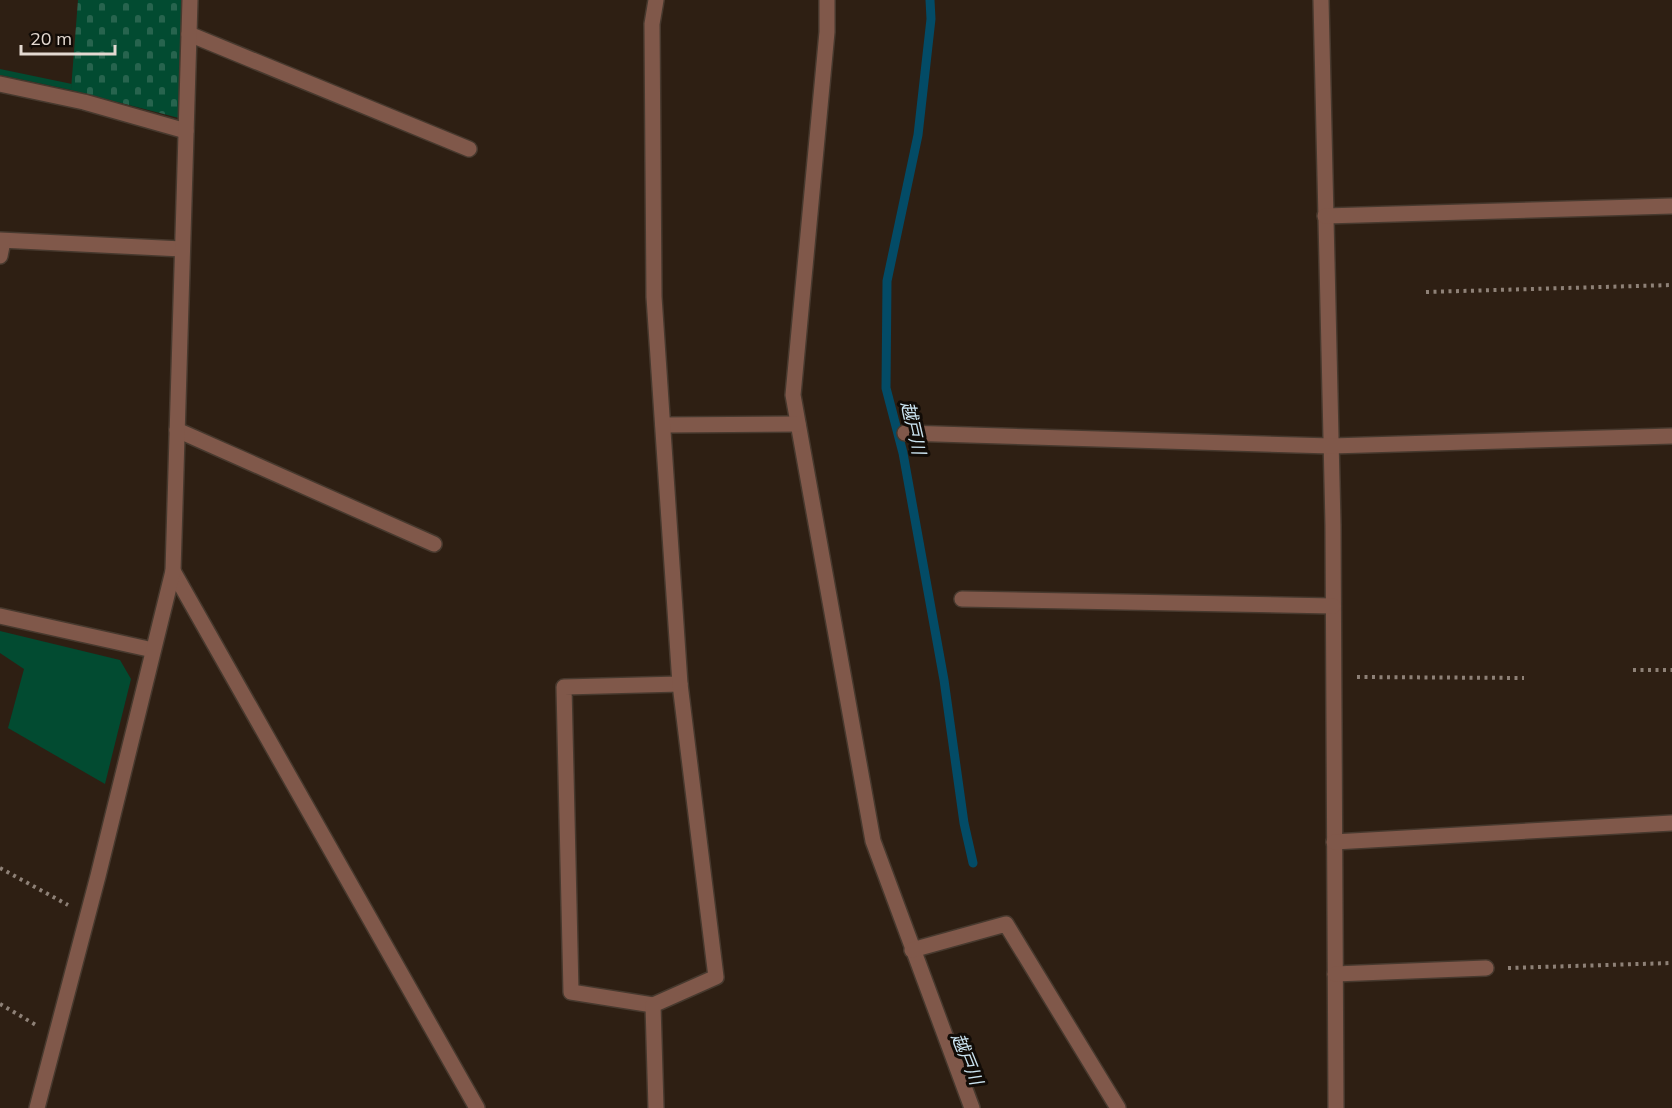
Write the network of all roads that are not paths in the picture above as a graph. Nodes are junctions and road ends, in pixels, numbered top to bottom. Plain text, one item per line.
1 (190, 0) edge
2 (656, 0) edge
3 (827, 0) edge
4 (1321, 0) edge
5 (189, 34) junction
6 (0, 84) edge
7 (186, 131) junction
8 (469, 149) dead end
9 (1672, 206) edge
10 (1325, 216) junction
11 (2, 241) edge
12 (182, 249) junction
13 (0, 256) edge
14 (798, 424) junction
15 (663, 425) junction
16 (177, 430) junction
17 (905, 433) dead end
18 (1672, 436) edge
19 (1331, 446) junction
20 (434, 544) dead end
21 (173, 571) junction
22 (962, 599) dead end
23 (1333, 606) junction
24 (0, 616) edge
25 (153, 650) junction
26 (680, 684) junction
27 (1672, 823) edge
28 (1334, 842) junction
29 (912, 950) junction
30 (1486, 968) road end
31 (1335, 974) junction
32 (653, 1005) junction
33 (37, 1108) edge
34 (477, 1108) edge
35 (656, 1108) edge
36 (972, 1108) edge
37 (1118, 1108) edge
38 (1336, 1108) edge

1 - 5 street
2 - 15 street
3 - 14 street
4 - 10 street
5 - 7 street
5 - 8 street
6 - 7 street
7 - 12 street
9 - 10 street
10 - 19 street
11 - 12 street
11 - 13 street
12 - 16 street
14 - 15 street
14 - 29 street
15 - 26 street
16 - 20 street
16 - 21 street
17 - 19 street
18 - 19 street
19 - 23 street
21 - 25 street
21 - 34 street
22 - 23 street
23 - 28 street
24 - 25 street
25 - 33 street
26 - 32 street
26 - 32 street
27 - 28 street
28 - 31 street
29 - 36 street
29 - 37 street
30 - 31 street
31 - 38 street
32 - 35 street

